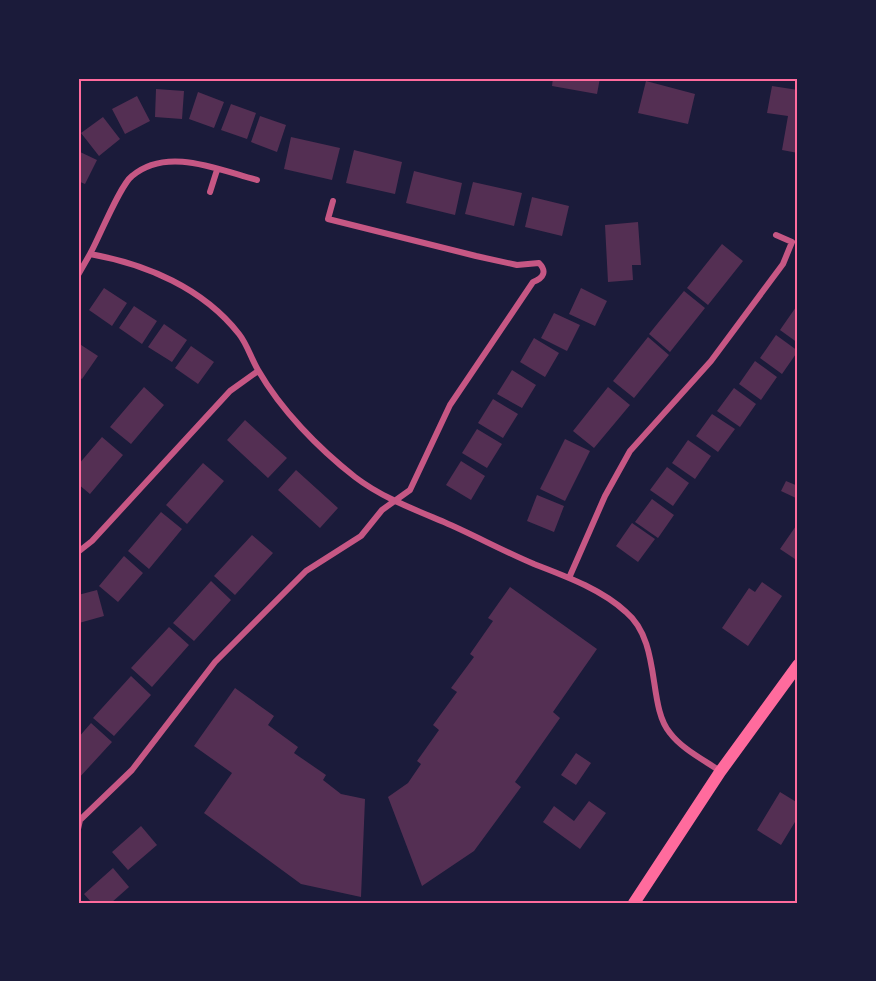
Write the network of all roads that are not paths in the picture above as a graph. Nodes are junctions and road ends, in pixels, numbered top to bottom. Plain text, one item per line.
1 (217, 170) junction
2 (257, 180) dead end
3 (210, 192) dead end
4 (333, 201) dead end
5 (776, 235) dead end
6 (90, 254) junction
7 (78, 275) edge
8 (258, 371) junction
9 (394, 501) junction
10 (78, 552) edge
11 (569, 578) junction
12 (798, 665) edge
13 (720, 771) junction
14 (78, 829) edge
15 (634, 903) edge

1 - 2 street
1 - 3 street
1 - 6 street
4 - 9 street
5 - 11 street
6 - 7 street
6 - 8 street
8 - 9 street
8 - 10 street
9 - 11 street
9 - 14 street
11 - 13 street
12 - 13 main road
13 - 15 main road

